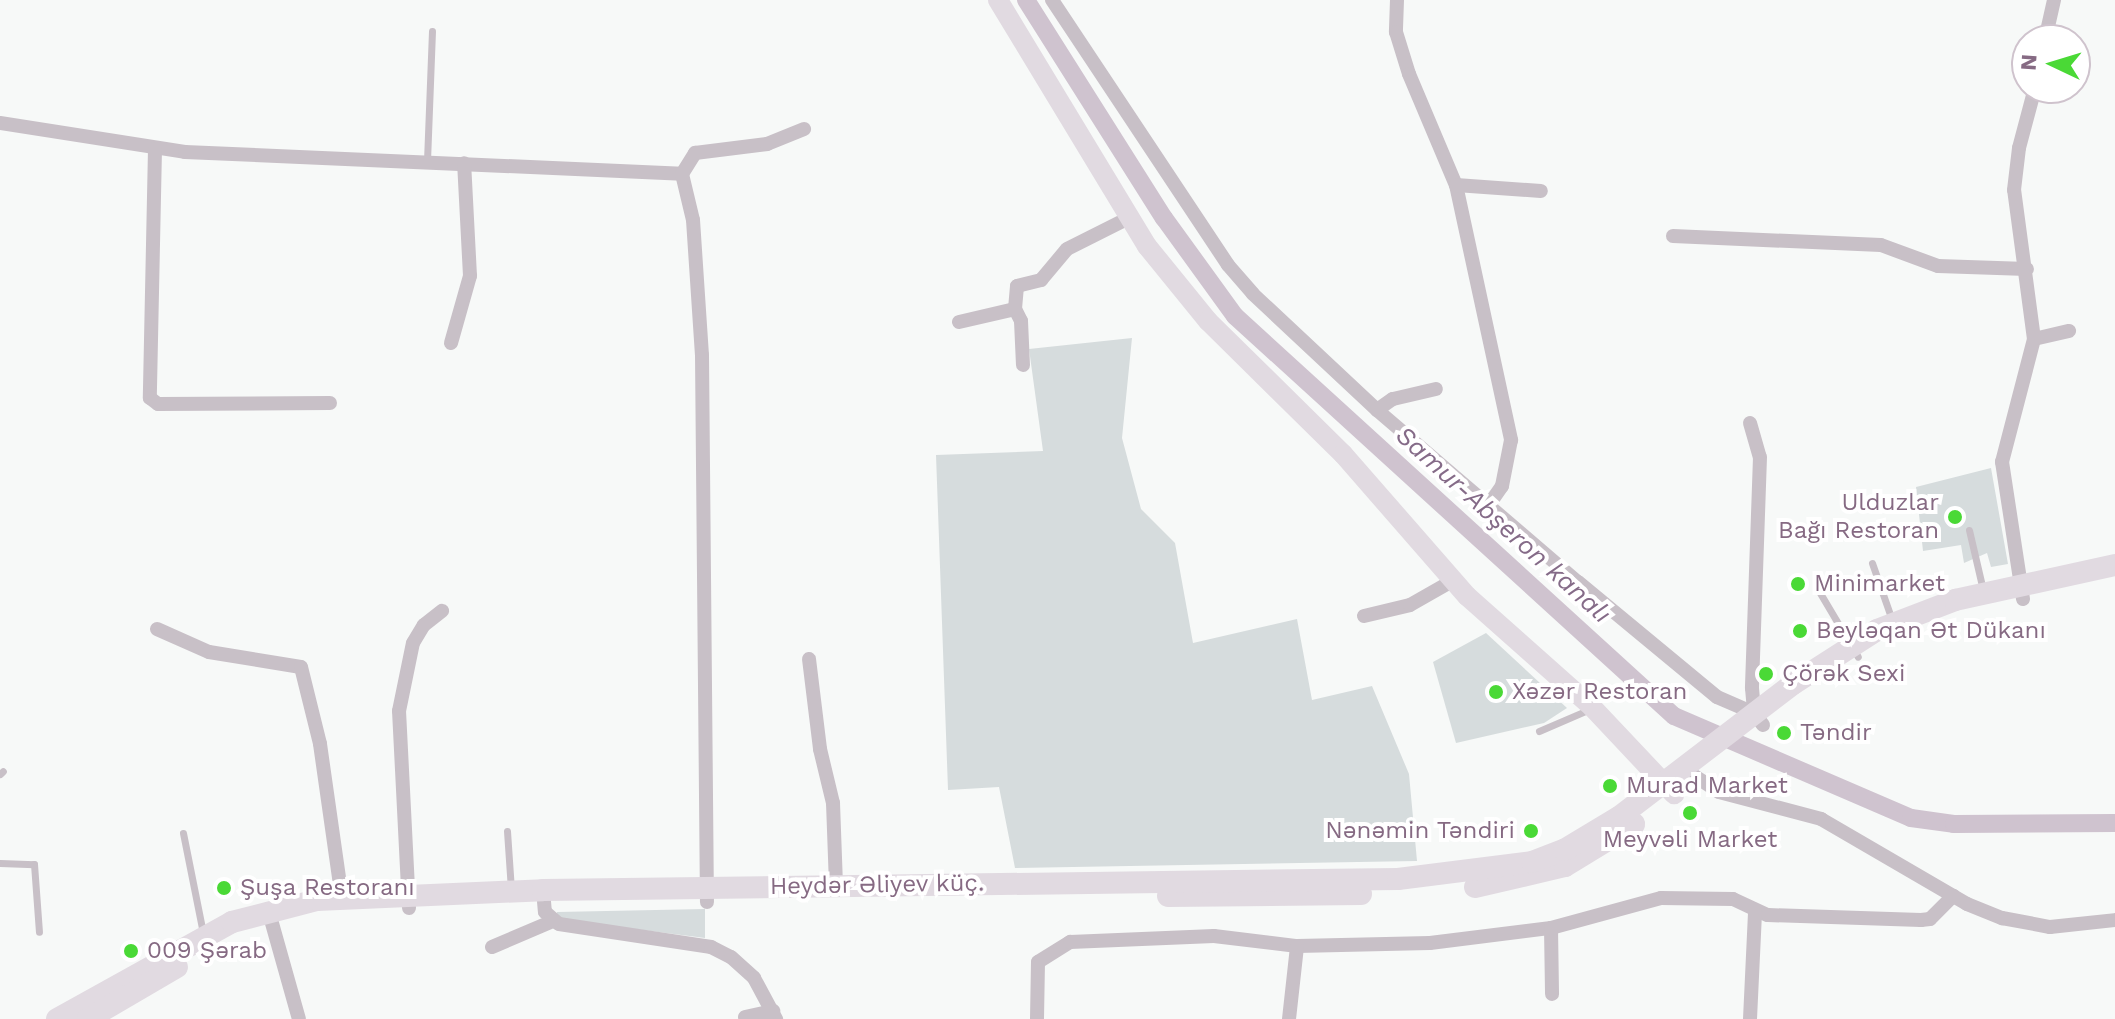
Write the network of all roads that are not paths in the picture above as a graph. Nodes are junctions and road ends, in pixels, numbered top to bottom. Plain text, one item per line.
1 (998, 0) edge
2 (1052, 0) edge
3 (1397, 0) edge
4 (2054, 0) edge
5 (2049, 24) edge
6 (432, 31) dead end
7 (2031, 104) edge
8 (0, 123) edge
9 (804, 129) dead end
10 (155, 149) junction
11 (427, 161) junction
12 (464, 163) junction
13 (682, 174) junction
14 (1456, 185) junction
15 (1541, 191) dead end
16 (1129, 218) junction
17 (1673, 236) dead end
18 (2027, 269) junction
19 (1015, 309) junction
20 (959, 322) dead end
21 (2069, 331) dead end
22 (2034, 339) junction
23 (451, 343) dead end
24 (1023, 365) dead end
25 (1436, 389) dead end
26 (330, 403) dead end
27 (1377, 410) junction
28 (1750, 423) dead end
29 (1488, 506) junction
30 (1969, 530) dead end
31 (1872, 563) dead end
32 (2115, 565) edge
33 (2115, 580) edge
34 (1452, 581) junction
35 (2021, 591) junction
36 (1983, 592) junction
37 (1820, 593) dead end
38 (442, 611) dead end
39 (1364, 616) dead end
40 (1893, 622) junction
41 (157, 629) dead end
42 (1854, 650) junction
43 (809, 659) dead end
44 (1592, 707) junction
45 (1755, 722) junction
46 (1539, 731) dead end
47 (1684, 776) junction
48 (507, 831) dead end
49 (183, 833) dead end
50 (0, 863) edge
51 (836, 886) junction
52 (511, 890) junction
53 (706, 895) junction
54 (1953, 896) junction
55 (342, 898) junction
56 (409, 901) junction
57 (546, 905) junction
58 (1755, 913) junction
59 (270, 916) junction
60 (2115, 920) edge
61 (1551, 928) junction
62 (39, 932) dead end
63 (204, 935) junction
64 (1297, 946) junction
65 (492, 947) dead end
66 (1552, 994) dead end
67 (775, 1015) edge
68 (745, 1017) edge
69 (57, 1019) edge
70 (88, 1019) edge
71 (299, 1019) edge
72 (1037, 1019) edge
73 (1289, 1019) edge
74 (1750, 1019) edge

1 - 16 street
2 - 27 street
3 - 14 street
4 - 5 street
6 - 11 lane
7 - 18 street
8 - 10 street
9 - 13 street
10 - 11 street
10 - 26 street
11 - 12 street
12 - 13 street
12 - 23 street
13 - 53 street
14 - 15 street
14 - 29 street
16 - 19 street
16 - 34 street
17 - 18 street
18 - 22 street
19 - 20 street
19 - 24 street
21 - 22 street
22 - 35 street
25 - 27 street
27 - 29 street
28 - 45 street
29 - 45 street
30 - 36 lane
31 - 40 lane
32 - 35 main road
33 - 35 main road
34 - 39 street
34 - 44 street
35 - 36 main road
35 - 42 main road
36 - 40 main road
37 - 42 lane
38 - 56 street
40 - 42 main road
41 - 55 street
42 - 45 main road
43 - 51 street
44 - 46 lane
44 - 47 street
45 - 47 main road
47 - 51 main road, Heydər Əliyev küç.
47 - 53 main road, Heydər Əliyev küç.
47 - 54 street
48 - 52 lane
49 - 63 lane
50 - 62 lane
51 - 53 main road, Heydər Əliyev küç.
52 - 56 main road, Heydər Əliyev küç.
52 - 57 main road, Heydər Əliyev küç.
53 - 57 main road, Heydər Əliyev küç.
54 - 58 street
54 - 60 street
55 - 56 main road, Heydər Əliyev küç.
55 - 59 main road, Heydər Əliyev küç.
56 - 57 main road, Heydər Əliyev küç.
56 - 59 main road, Heydər Əliyev küç.
57 - 65 street
57 - 67 street
58 - 61 street
58 - 74 street
59 - 63 main road, Heydər Əliyev küç.
59 - 70 main road, Heydər Əliyev küç.
59 - 71 street
61 - 64 street
61 - 66 street
63 - 69 main road, Heydər Əliyev küç.
64 - 72 street
64 - 73 street
67 - 68 street

